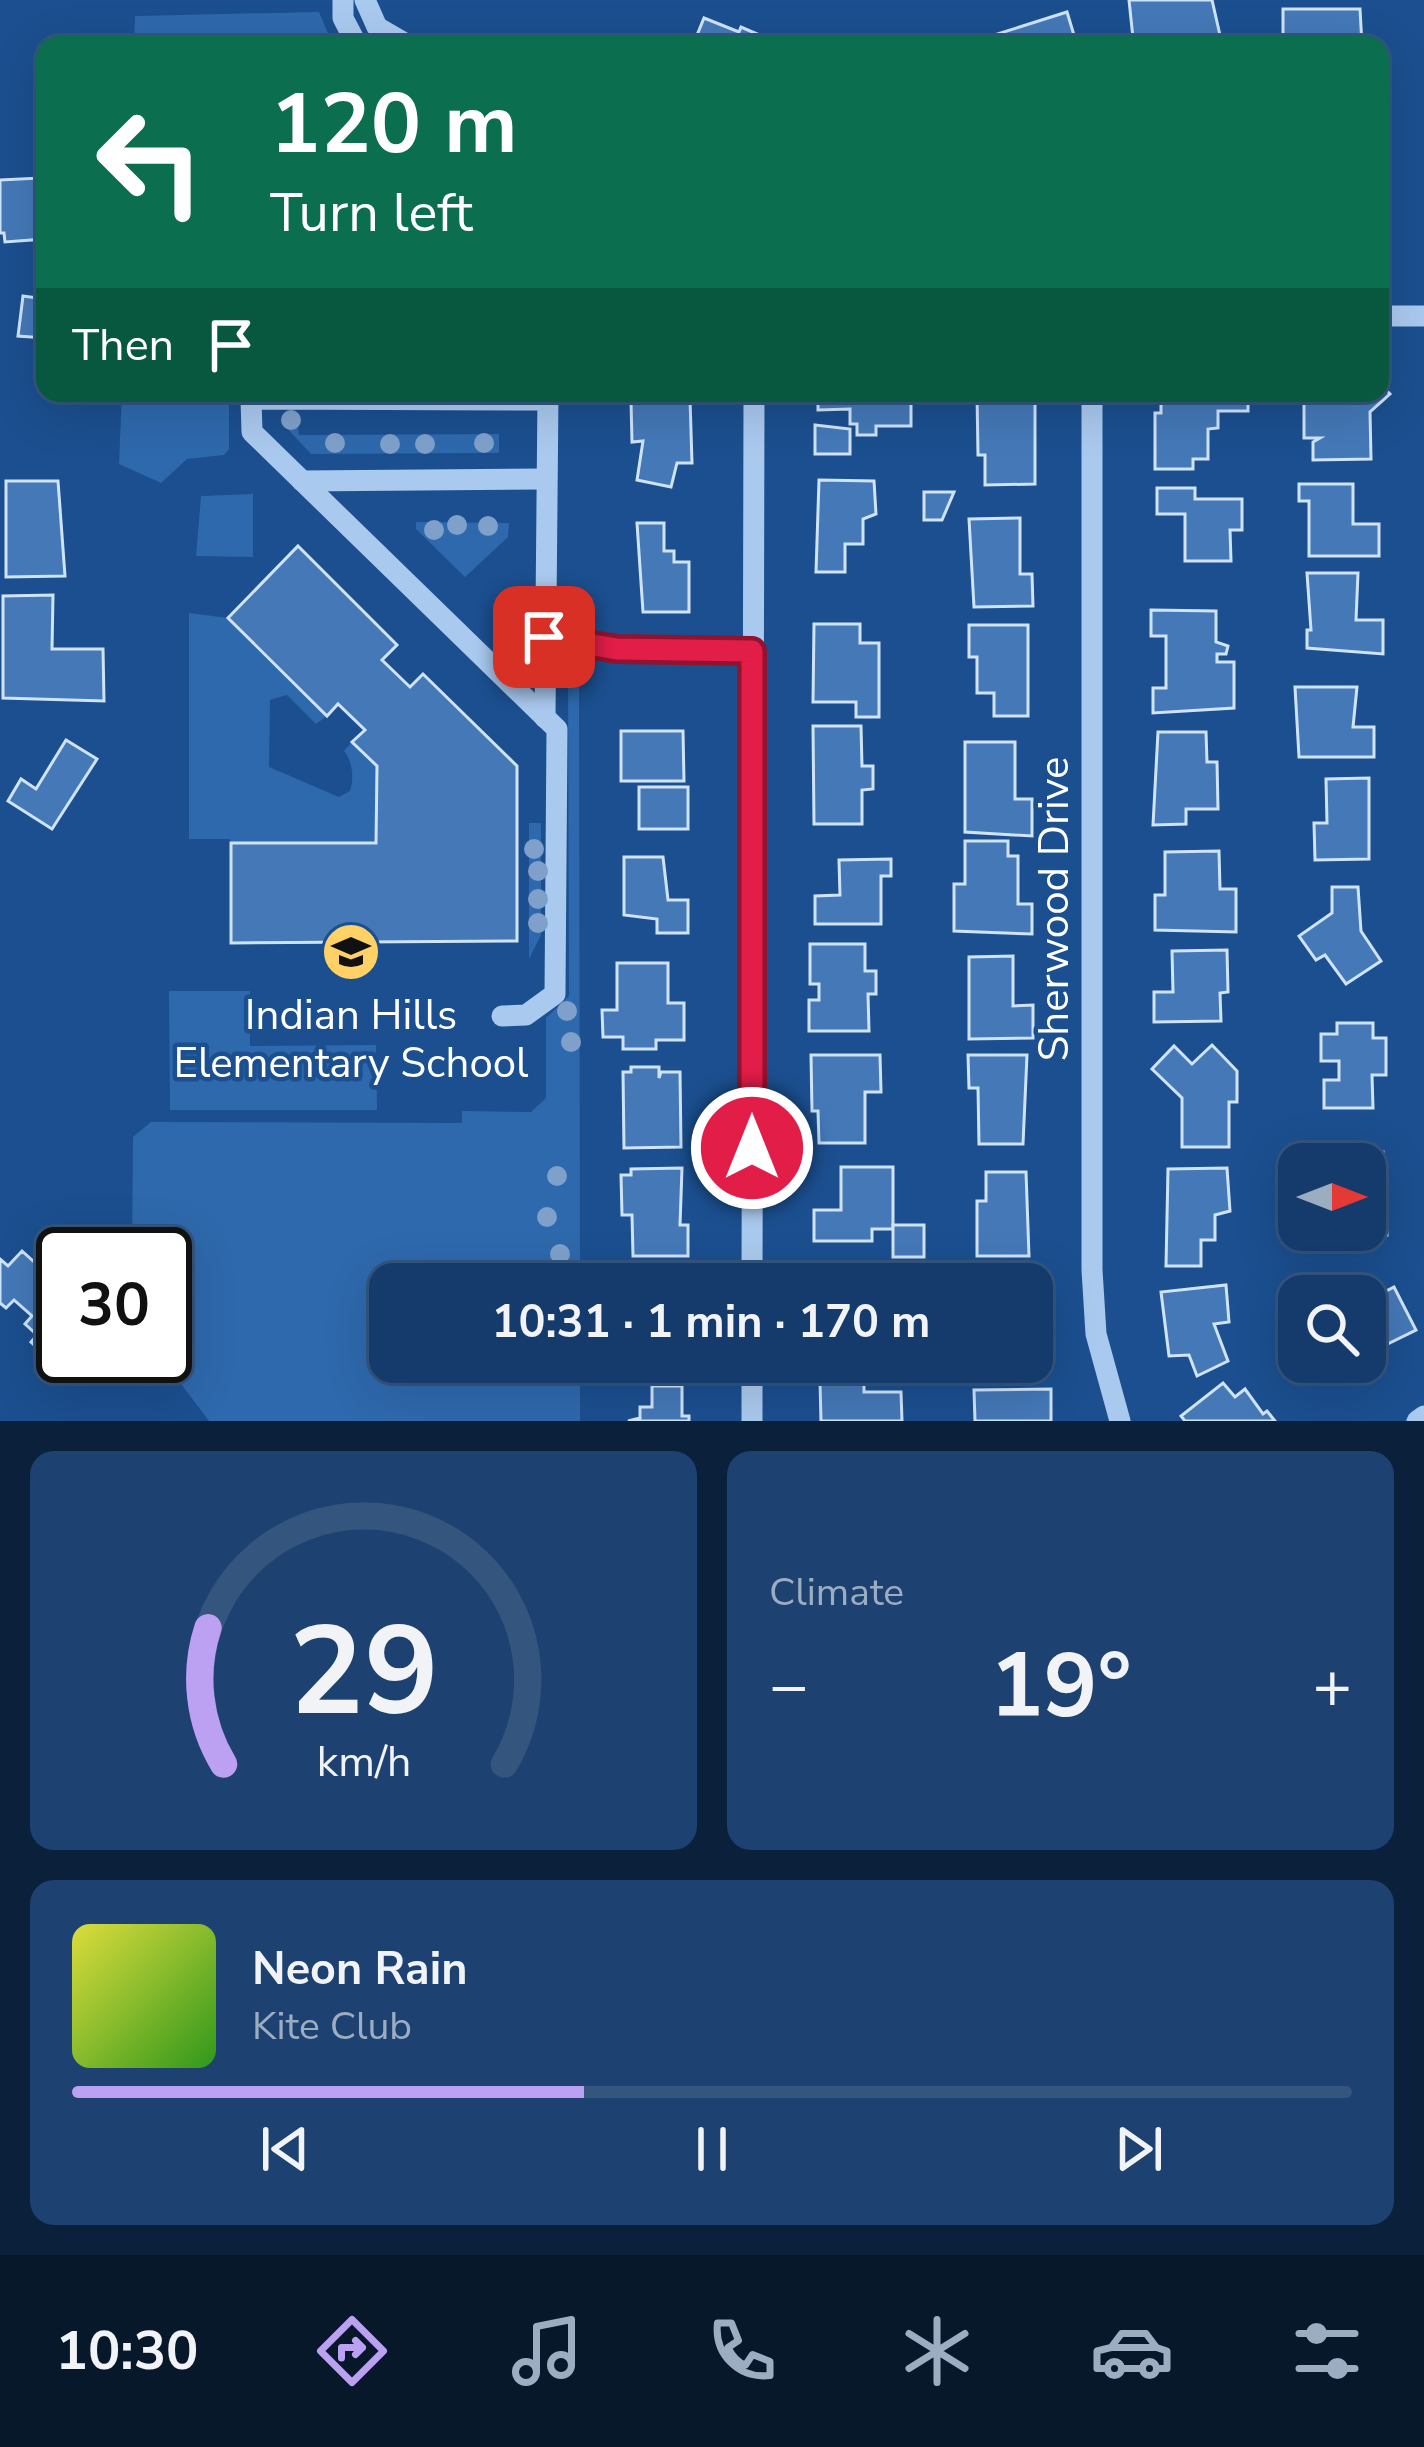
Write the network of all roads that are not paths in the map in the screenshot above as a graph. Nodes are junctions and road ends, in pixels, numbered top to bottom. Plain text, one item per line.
1 (343, 0) edge
2 (365, 0) edge
3 (352, 36) edge
4 (392, 36) edge
5 (1389, 316) edge
6 (1424, 316) edge
7 (251, 402) edge
8 (544, 402) edge
9 (754, 402) edge
10 (1092, 402) edge
11 (544, 479) junction
12 (302, 481) junction
13 (544, 637) junction
14 (752, 651) junction
15 (545, 718) junction
16 (502, 1016) dead end
17 (752, 1263) edge
18 (752, 1383) edge
19 (752, 1421) edge
20 (1120, 1421) edge

1 - 3 street
2 - 4 street
5 - 6 street
7 - 12 street
8 - 11 street
9 - 14 street
10 - 20 street, Sherwood Drive
11 - 12 street
11 - 13 street
12 - 15 street
13 - 14 street
13 - 15 street
14 - 17 street
15 - 16 street
18 - 19 street

